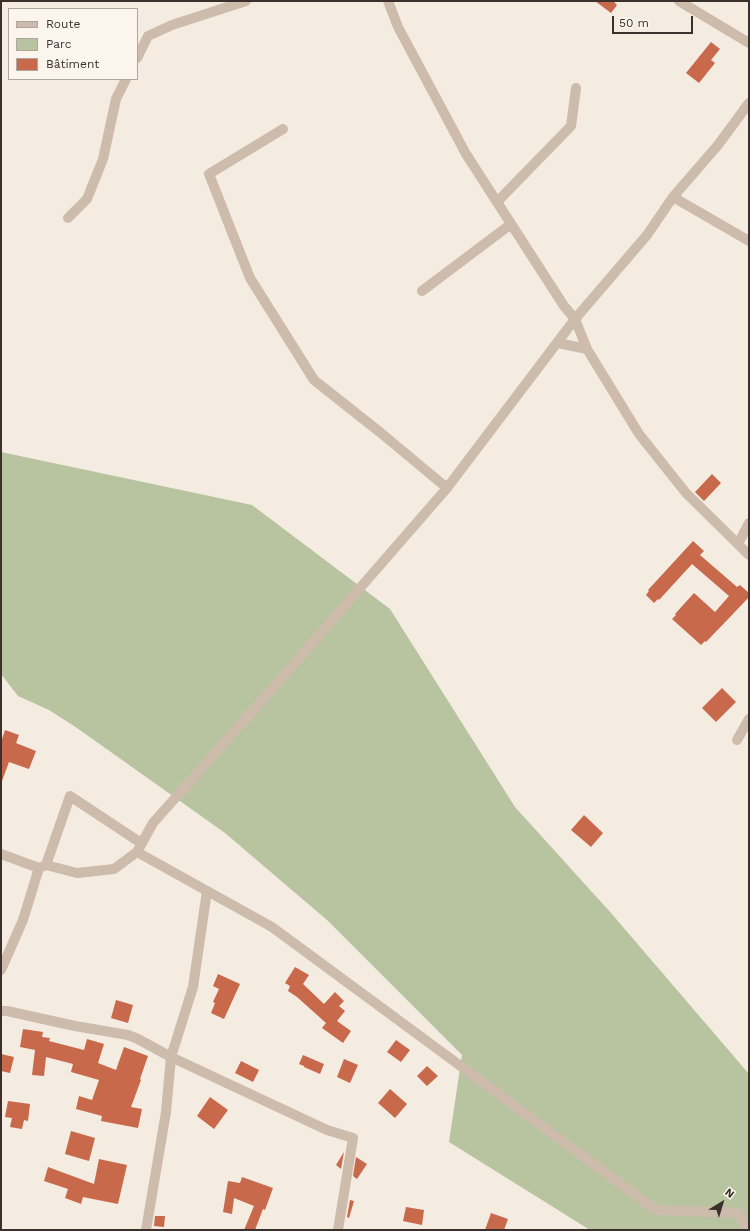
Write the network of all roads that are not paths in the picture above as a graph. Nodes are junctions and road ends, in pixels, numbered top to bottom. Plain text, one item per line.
1 (246, 1) edge
2 (388, 1) edge
3 (679, 1) edge
4 (749, 44) edge
5 (138, 56) edge
6 (126, 80) edge
7 (576, 88) dead end
8 (749, 103) edge
9 (283, 129) dead end
10 (674, 197) junction
11 (497, 202) junction
12 (68, 218) dead end
13 (512, 224) junction
14 (749, 241) edge
15 (422, 290) dead end
16 (575, 319) junction
17 (558, 342) junction
18 (587, 348) junction
19 (447, 488) junction
20 (749, 523) edge
21 (738, 544) junction
22 (749, 555) edge
23 (749, 718) edge
24 (737, 740) dead end
25 (139, 848) junction
26 (1, 854) edge
27 (43, 866) junction
28 (207, 891) junction
29 (1, 970) edge
30 (1, 1011) edge
31 (171, 1057) junction
32 (146, 1230) edge
33 (338, 1230) edge
34 (747, 1230) edge

1 - 5 street
2 - 11 street
3 - 4 street
6 - 12 street
7 - 11 street
8 - 10 street
9 - 19 street
10 - 14 street
10 - 16 street
11 - 13 street
13 - 15 street
13 - 16 street
16 - 17 street
16 - 18 street
17 - 18 street
17 - 19 street
18 - 21 street
19 - 25 street
20 - 21 street
21 - 22 street
23 - 24 street
25 - 27 street
25 - 27 street
25 - 28 street
26 - 27 street
27 - 29 street
28 - 31 street
28 - 34 street
30 - 31 street
31 - 32 street
31 - 33 street

